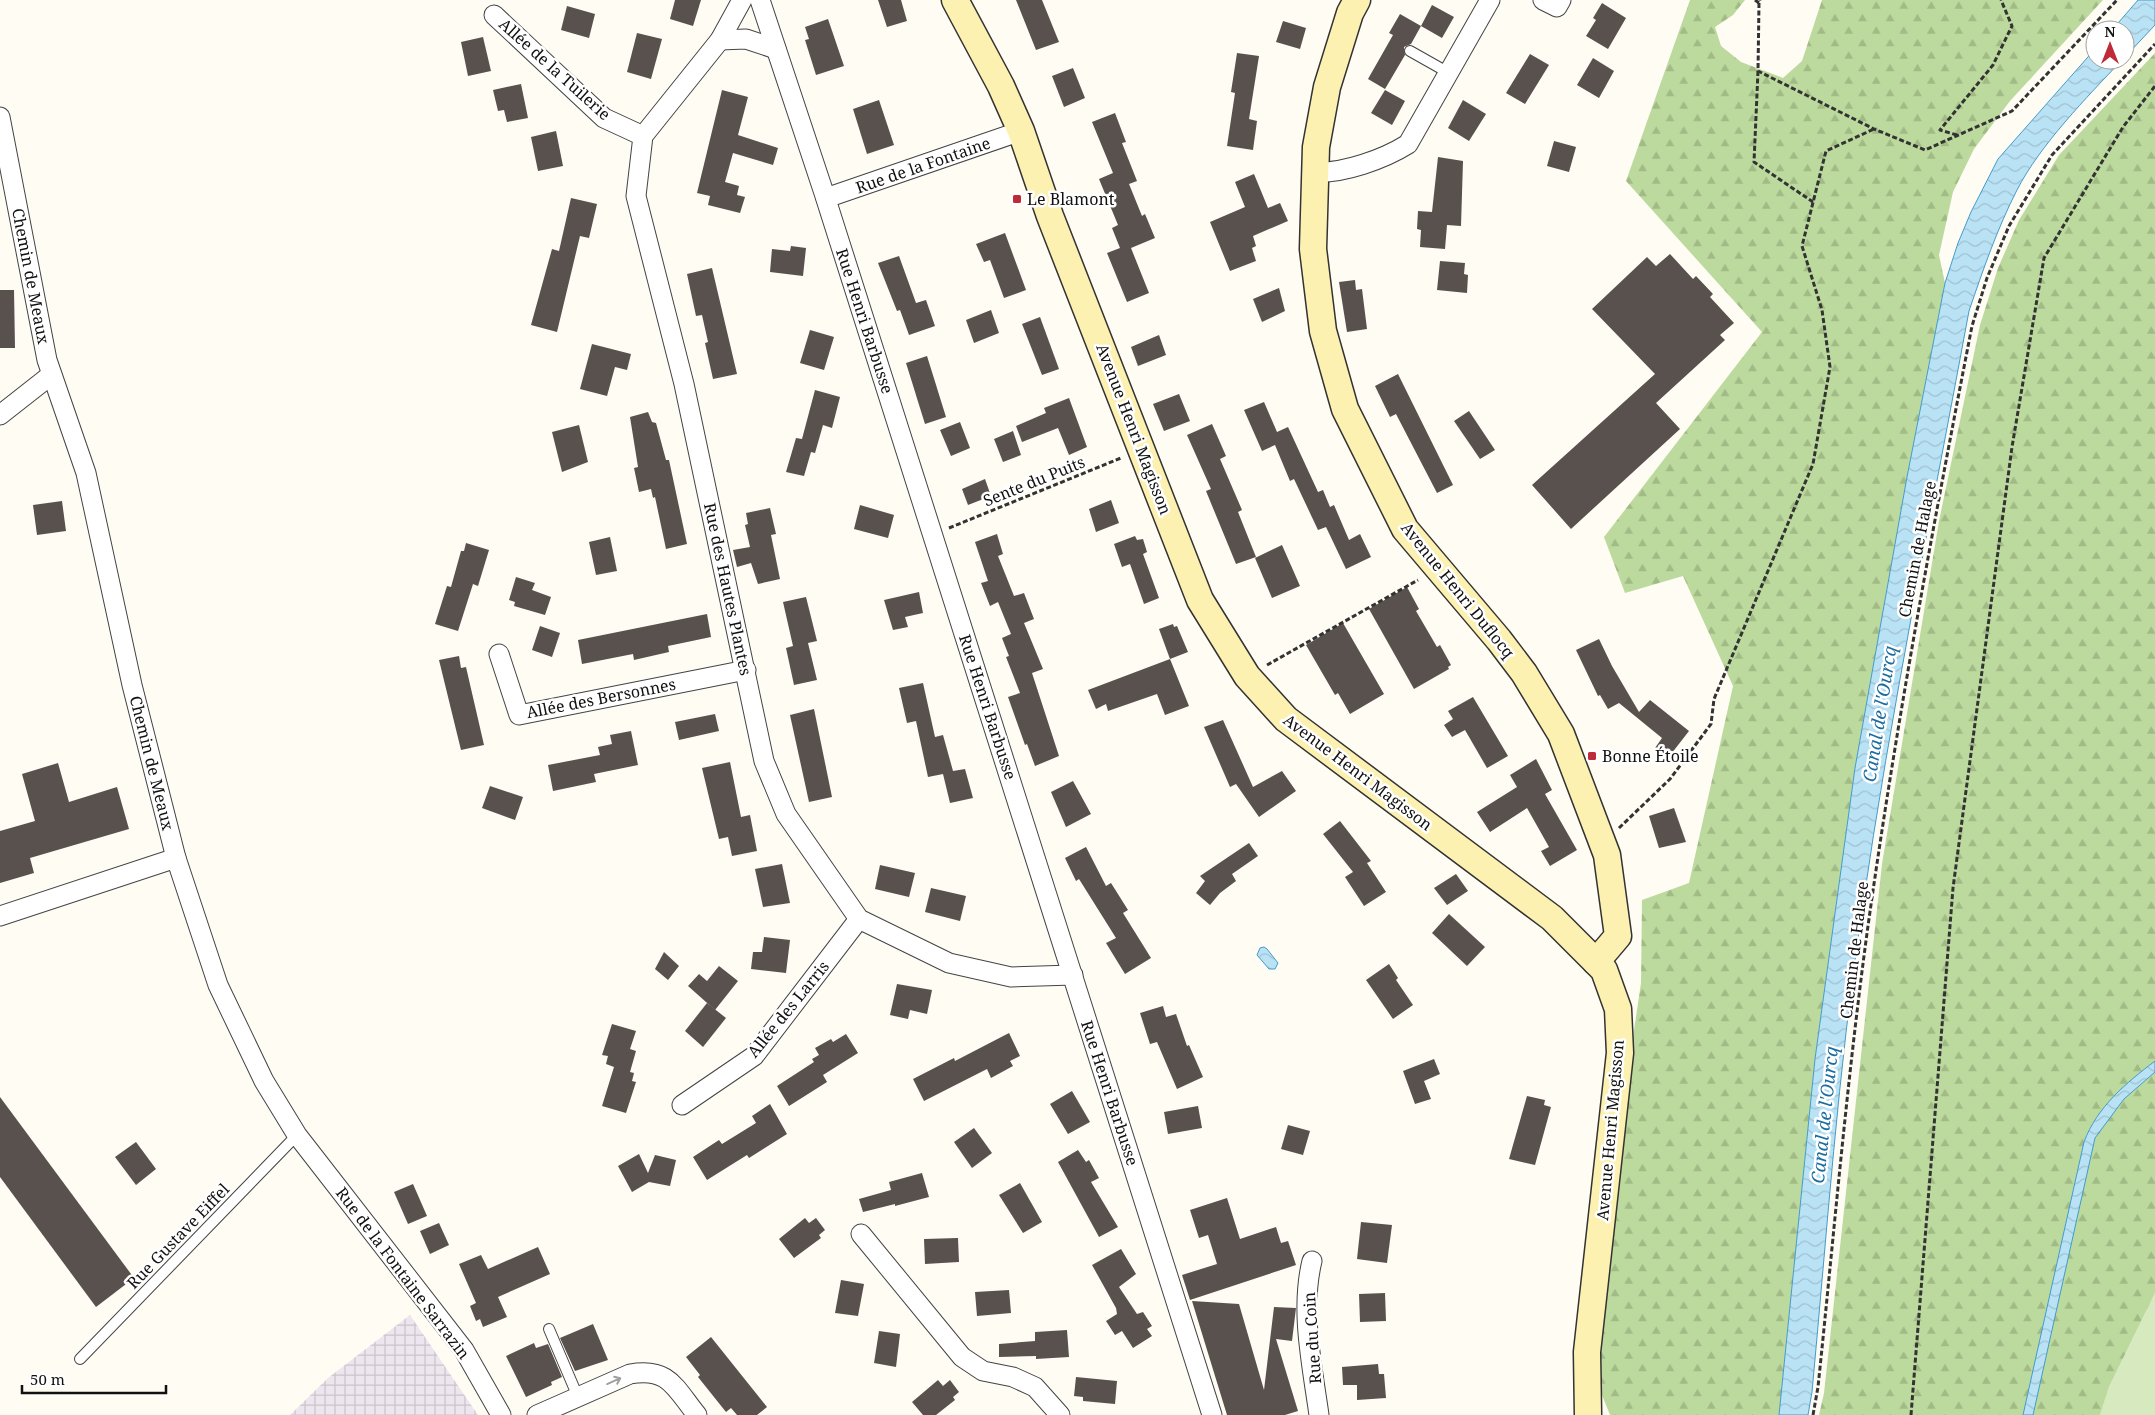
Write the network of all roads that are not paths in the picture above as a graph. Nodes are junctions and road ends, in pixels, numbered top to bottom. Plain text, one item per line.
1 (742, 0) edge
2 (760, 0) edge
3 (955, 0) edge
4 (1357, 0) edge
5 (1490, 0) edge
6 (1543, 0) edge
7 (1561, 0) edge
8 (494, 15) dead end
9 (720, 40) junction
10 (776, 49) junction
11 (1410, 51) dead end
12 (1448, 73) junction
13 (0, 117) edge
14 (1021, 131) junction
15 (643, 136) junction
16 (1314, 172) junction
17 (826, 198) junction
18 (51, 375) junction
19 (0, 415) edge
20 (499, 654) dead end
21 (746, 670) junction
22 (176, 858) junction
23 (0, 916) edge
24 (859, 919) junction
25 (1596, 962) junction
26 (1073, 975) junction
27 (682, 1105) dead end
28 (297, 1135) junction
29 (862, 1234) dead end
30 (1312, 1261) dead end
31 (549, 1329) dead end
32 (80, 1358) dead end
33 (578, 1397) junction
34 (501, 1415) edge
35 (537, 1415) edge
36 (697, 1415) edge
37 (1060, 1415) edge
38 (1212, 1415) edge
39 (1318, 1415) edge
40 (1588, 1415) edge

1 - 9 street
2 - 10 street, Rue Henri Barbusse
3 - 14 main road, Avenue Henri Magisson
4 - 16 main road, Avenue Henri Duflocq
5 - 12 street
6 - 7 street
8 - 15 street, Allée de la Tuilerie
9 - 10 street
9 - 15 street
10 - 17 street, Rue Henri Barbusse
11 - 12 lane
12 - 16 street
13 - 18 street, Chemin de Meaux
14 - 17 street, Rue de la Fontaine
14 - 25 main road, Avenue Henri Magisson
15 - 21 street, Rue des Hautes Plantes
16 - 25 main road, Avenue Henri Duflocq
17 - 26 street, Rue Henri Barbusse
18 - 19 street
18 - 22 street, Chemin de Meaux
20 - 21 street, Allée des Bersonnes
21 - 24 street, Rue des Hautes Plantes
22 - 23 street
22 - 28 street, Chemin de Meaux
24 - 26 street, Rue des Hautes Plantes
24 - 27 street, Allée des Larris
25 - 40 main road, Avenue Henri Magisson
26 - 38 street, Rue Henri Barbusse
28 - 32 lane, Rue Gustave Eiffel
28 - 34 street, Rue de la Fontaine Sarrazin
29 - 37 street
30 - 39 street, Rue du Coin
31 - 33 lane
33 - 35 street
33 -> 36 street

